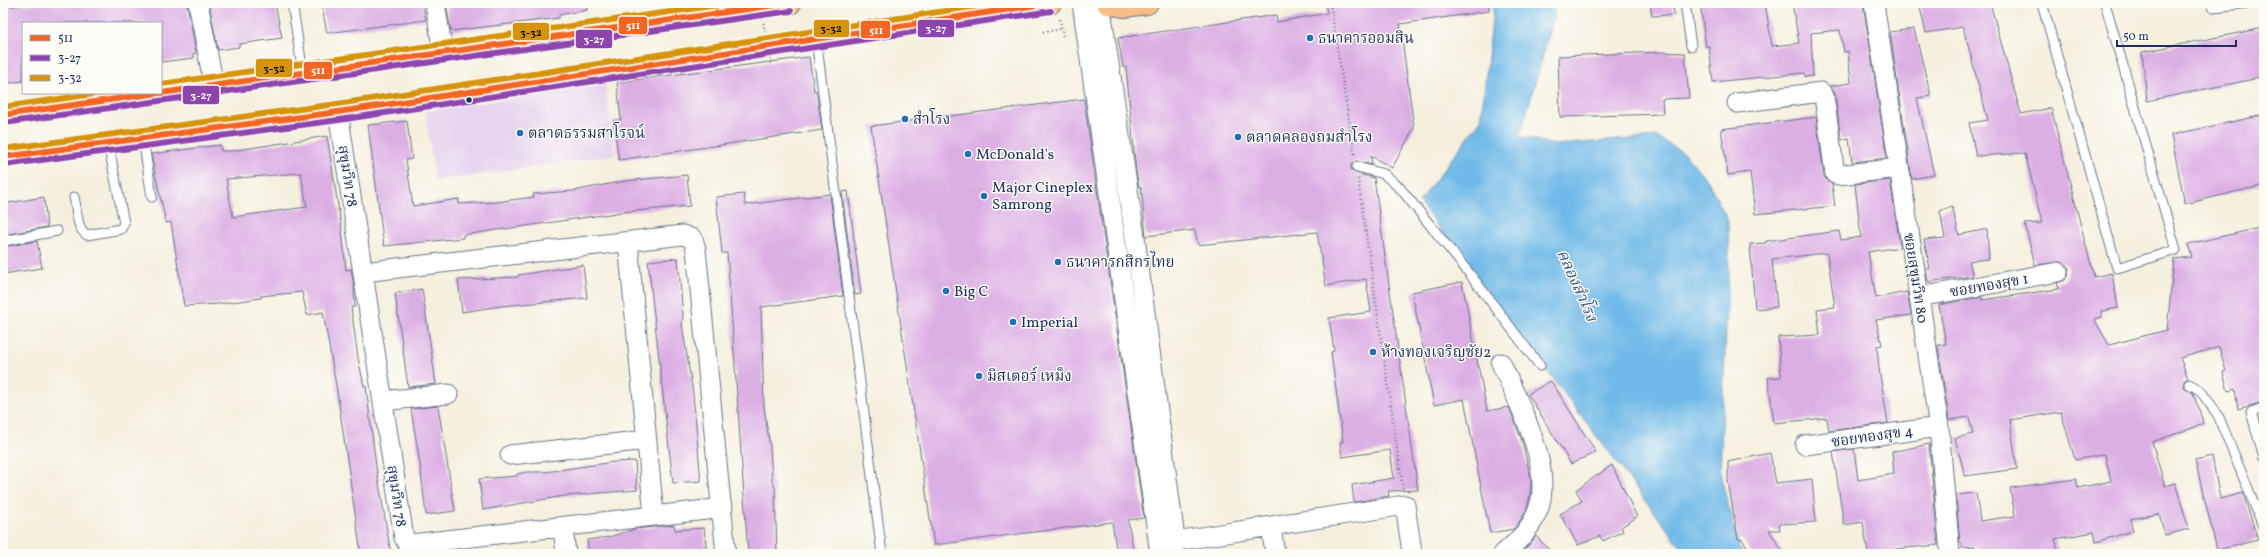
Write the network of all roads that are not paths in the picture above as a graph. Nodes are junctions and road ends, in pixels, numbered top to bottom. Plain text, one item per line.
1 (198, 3) edge
2 (292, 3) edge
3 (435, 3) edge
4 (790, 3) edge
5 (1050, 3) edge
6 (1082, 3) edge
7 (1100, 3) edge
8 (1108, 3) edge
9 (1147, 3) edge
10 (1685, 3) edge
11 (1874, 3) edge
12 (2042, 3) edge
13 (2105, 3) edge
14 (2252, 3) edge
15 (2213, 7) dead end
16 (816, 38) junction
17 (1691, 46) dead end
18 (443, 53) junction
19 (303, 73) junction
20 (214, 86) junction
21 (162, 93) edge
22 (156, 94) edge
23 (1738, 103) dead end
24 (338, 112) junction
25 (3, 115) edge
26 (143, 138) junction
27 (108, 143) junction
28 (3, 157) edge
29 (1357, 167) road end
30 (1899, 168) junction
31 (74, 197) dead end
32 (152, 197) dead end
33 (58, 231) dead end
34 (3, 242) edge
35 (628, 242) junction
36 (363, 272) junction
37 (2058, 272) dead end
38 (1919, 298) junction
39 (1501, 363) dead end
40 (1540, 366) dead end
41 (2189, 384) dead end
42 (448, 394) dead end
43 (383, 401) junction
44 (2264, 408) edge
45 (1939, 426) junction
46 (647, 440) junction
47 (1805, 445) dead end
48 (2263, 452) edge
49 (510, 455) dead end
50 (723, 508) junction
51 (654, 516) junction
52 (1271, 526) junction
53 (563, 527) junction
54 (2264, 528) edge
55 (460, 546) edge
56 (1168, 548) edge
57 (1408, 553) edge
58 (566, 554) edge
59 (726, 554) edge
60 (882, 554) edge
61 (1275, 554) edge
62 (1503, 554) edge
63 (1950, 554) edge

1 - 20 street
2 - 19 lane
3 - 18 street
4 - 18 highway
5 - 16 highway
6 - 56 street
7 - 56 street
8 - 9 highway
10 - 17 lane
11 - 30 street, ซอยสุขุมวิท 80
12 - 13 lane
14 - 15 lane
16 - 24 highway
16 - 60 lane
18 - 19 highway
19 - 20 highway
20 - 21 highway
22 - 25 highway
23 - 30 street
24 - 26 highway
24 - 36 street, สุขุมวิท 78
26 - 27 highway
26 - 32 lane
27 - 28 highway
27 - 31 lane
29 - 40 lane
30 - 38 street, ซอยสุขุมวิท 80
33 - 34 lane
35 - 36 street
35 - 46 street
35 - 50 street
36 - 43 street, สุขุมวิท 78
37 - 38 street, ซอยทองสุข 1
38 - 45 street, ซอยสุขุมวิท 80
39 - 62 street
41 - 54 lane
42 - 43 street
43 - 55 street, สุขุมวิท 78
44 - 48 lane
45 - 47 street, ซอยทองสุข 4
45 - 63 street, ซอยสุขุมวิท 80
46 - 49 street
46 - 51 street
50 - 51 street, สุขุมวิท 78
50 - 59 street
51 - 53 street, สุขุมวิท 78
52 - 56 street
52 - 57 street
52 - 61 street
53 - 55 street, สุขุมวิท 78
53 - 58 street

